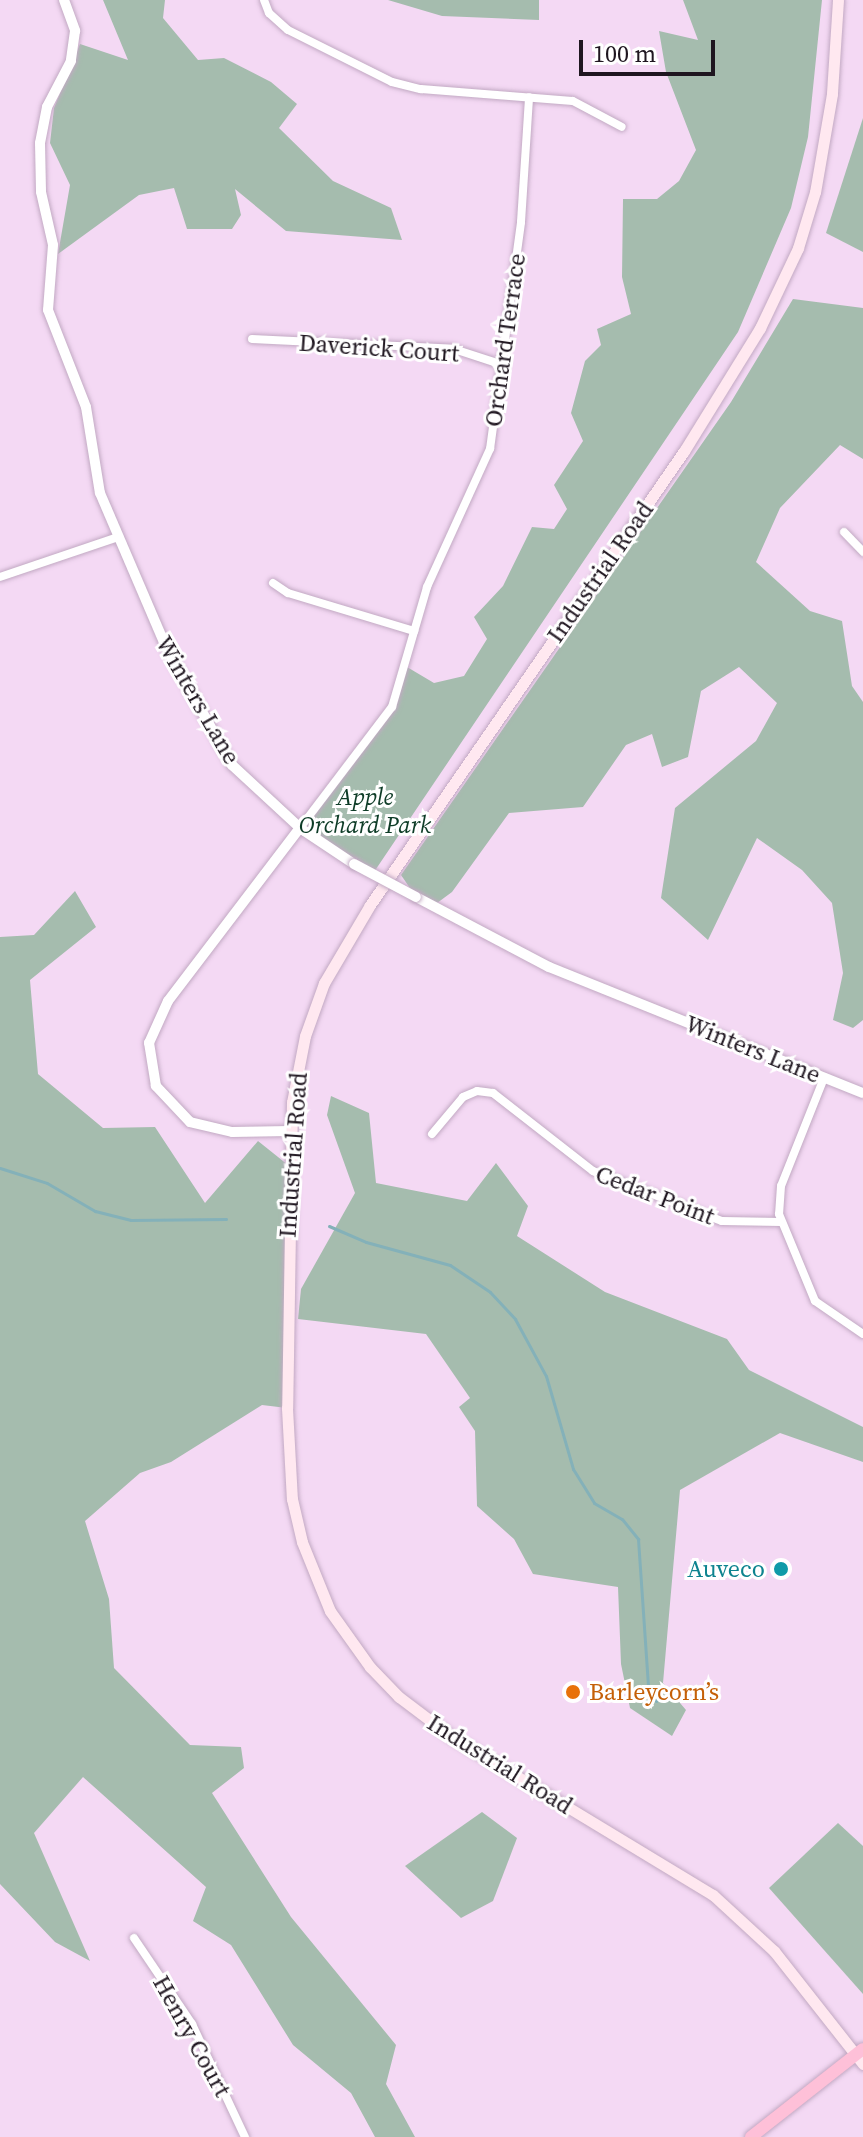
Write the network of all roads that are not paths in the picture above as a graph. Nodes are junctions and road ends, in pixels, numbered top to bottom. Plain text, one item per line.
1 (64, 0) edge
2 (264, 0) edge
3 (838, 0) edge
4 (529, 97) junction
5 (622, 127) dead end
6 (252, 339) dead end
7 (503, 365) junction
8 (844, 532) dead end
9 (118, 537) junction
10 (863, 552) edge
11 (0, 577) edge
12 (273, 583) dead end
13 (414, 631) junction
14 (300, 828) junction
15 (824, 1078) junction
16 (863, 1093) edge
17 (289, 1131) junction
18 (432, 1134) dead end
19 (781, 1222) junction
20 (863, 1334) edge
21 (134, 1938) dead end
22 (861, 2056) edge
23 (245, 2137) edge
24 (751, 2137) edge

1 - 9 street, Winters Lane
2 - 4 street
3 - 17 main road, Industrial Road
4 - 5 street
4 - 7 street, Orchard Terrace
6 - 7 street, Daverick Court
7 - 13 street, Orchard Terrace
8 - 10 street
9 - 11 street
9 - 14 street, Winters Lane
12 - 13 street
13 - 14 street, Orchard Terrace
14 - 15 street, Winters Lane, bridge
14 - 17 street
15 - 16 street, Winters Lane
15 - 19 street
17 - 22 main road, Industrial Road
18 - 19 street, Cedar Point
19 - 20 street
21 - 23 street, Henry Court
22 - 24 highway

